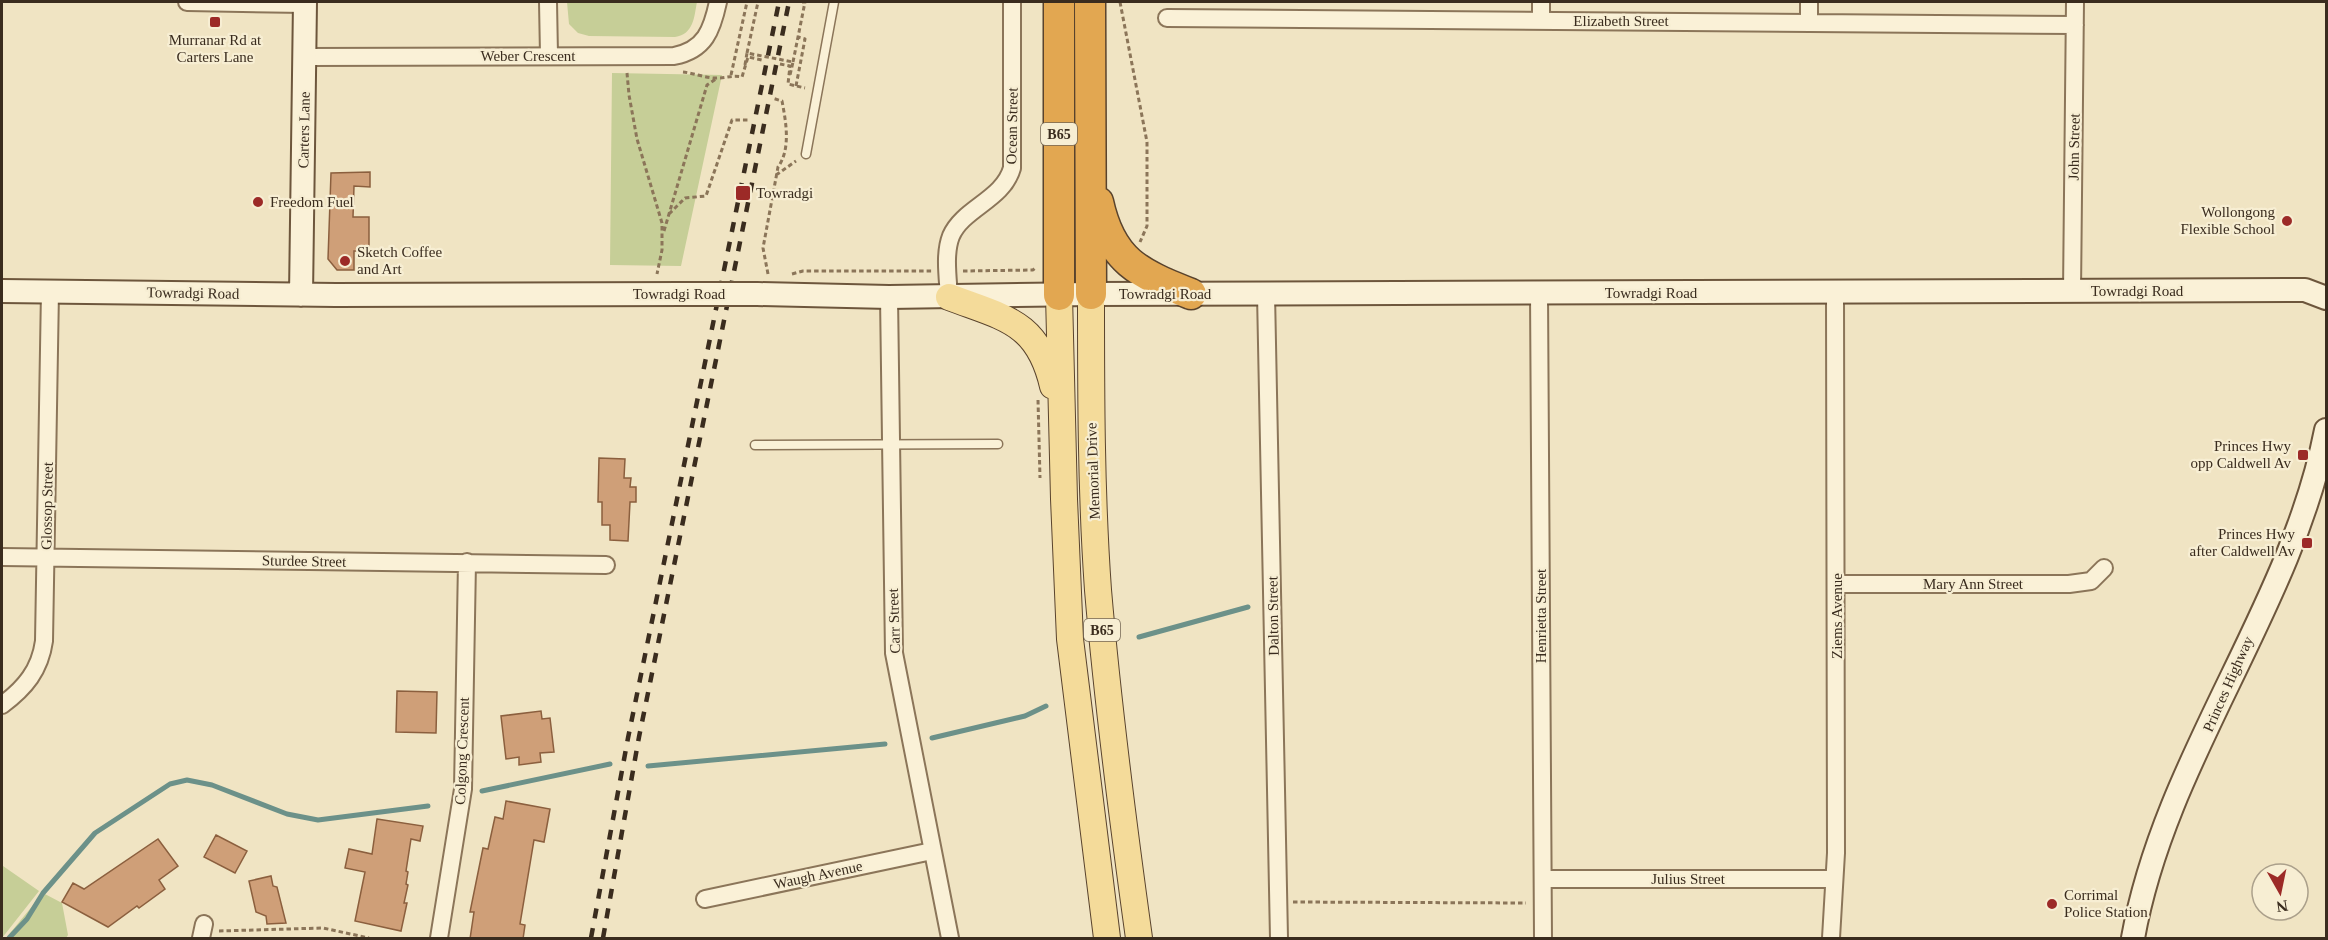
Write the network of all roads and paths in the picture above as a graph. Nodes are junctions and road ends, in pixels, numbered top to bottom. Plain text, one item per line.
1 (186, 2) edge
2 (548, 2) edge
3 (718, 2) edge
4 (747, 2) edge
5 (758, 2) edge
6 (802, 2) edge
7 (834, 2) edge
8 (1012, 2) edge
9 (1059, 2) edge
10 (1090, 2) edge
11 (1120, 2) edge
12 (1541, 2) edge
13 (1809, 2) edge
14 (2075, 2) edge
15 (305, 3) edge
16 (745, 11) junction
17 (756, 13) junction
18 (1167, 18) dead end
19 (1541, 21) junction
20 (1809, 22) junction
21 (2075, 25) junction
22 (798, 37) junction
23 (747, 53) junction
24 (549, 55) junction
25 (627, 56) junction
26 (305, 57) junction
27 (762, 60) dead end
28 (793, 62) junction
29 (780, 64) dead end
30 (745, 65) junction
31 (681, 72) dead end
32 (731, 75) junction
33 (716, 79) junction
34 (796, 86) dead end
35 (772, 98) dead end
36 (749, 120) dead end
37 (1090, 152) junction
38 (806, 154) dead end
39 (666, 219) junction
40 (663, 237) junction
41 (1139, 244) dead end
42 (1037, 265) dead end
43 (948, 271) junction
44 (791, 274) dead end
45 (665, 276) dead end
46 (763, 287) junction
47 (2, 291) edge
48 (50, 291) junction
49 (2072, 292) junction
50 (1539, 293) junction
51 (1091, 294) junction
52 (1191, 294) junction
53 (1266, 294) junction
54 (1835, 294) junction
55 (301, 295) junction
56 (1059, 295) junction
57 (889, 297) junction
58 (949, 297) junction
59 (2326, 298) edge
60 (1038, 395) dead end
61 (2326, 430) edge
62 (1062, 443) junction
63 (891, 444) junction
64 (998, 444) dead end
65 (755, 445) dead end
66 (1040, 479) dead end
67 (2, 557) edge
68 (46, 558) junction
69 (467, 562) junction
70 (606, 565) dead end
71 (2104, 568) dead end
72 (1837, 584) junction
73 (2, 705) edge
74 (932, 851) junction
75 (1543, 879) junction
76 (1833, 879) junction
77 (705, 899) dead end
78 (1279, 902) junction
79 (1543, 903) junction
80 (203, 932) edge
81 (369, 939) edge
82 (439, 939) edge
83 (950, 939) edge
84 (1107, 939) edge
85 (1139, 939) edge
86 (1279, 939) edge
87 (1544, 939) edge
88 (1831, 939) edge
89 (2133, 939) edge

1 - 15 street
2 - 24 street
3 - 25 street, Weber Crescent
4 - 16 path
5 - 17 path
6 - 22 path
7 - 38 lane
8 - 43 street, Ocean Street
9 - 56 highway, Memorial Drive / B65
10 - 37 highway, Memorial Drive / B65
11 - 41 path
12 - 19 street
13 - 20 street
14 - 21 street, John Street
15 - 26 main road, Carters Lane
16 - 17 path
16 - 32 path
17 - 23 path
18 - 19 street, Elizabeth Street
19 - 20 street, Elizabeth Street
20 - 21 street, Elizabeth Street
21 - 49 street, John Street
22 - 28 path
22 - 34 path
23 - 28 path, bridge
23 - 30 path, bridge
24 - 25 street, Weber Crescent
24 - 26 street, Weber Crescent
25 - 40 path
26 - 55 main road, Carters Lane
27 - 30 path
28 - 29 path, bridge
30 - 32 path
31 - 33 path
32 - 33 path
33 - 39 path
35 - 46 path
36 - 39 path
37 - 51 highway, Memorial Drive / B65
37 - 52 highway
39 - 40 path
40 - 45 path
42 - 43 path
43 - 44 path
43 - 58 street, Ocean Street
46 - 55 main road, Towradgi Road, bridge
46 - 57 main road, Towradgi Road
47 - 48 main road, Towradgi Road
48 - 55 main road, Towradgi Road
48 - 68 street, Glossop Street
49 - 54 main road, Towradgi Road
49 - 59 main road, Towradgi Road
50 - 53 main road, Towradgi Road
50 - 54 main road, Towradgi Road
50 - 75 street, Henrietta Street
51 - 52 main road, Towradgi Road
51 - 56 main road, Towradgi Road
51 - 85 main road, Memorial Drive / B65
52 - 53 main road, Towradgi Road
53 - 78 street, Dalton Street
54 - 72 street, Ziems Avenue
56 - 58 main road, Towradgi Road
56 - 62 main road, Memorial Drive / B65
57 - 58 main road, Towradgi Road
57 - 63 street, Carr Street
58 - 62 main road
60 - 66 path
61 - 89 main road, Princes Highway
62 - 84 main road, Memorial Drive / B65
63 - 64 lane
63 - 65 lane
63 - 74 street, Carr Street
67 - 68 street, Sturdee Street
68 - 69 street, Sturdee Street
68 - 73 street, Glossop Street
69 - 70 street, Sturdee Street
69 - 82 street, Colgong Crescent
71 - 72 street, Mary Ann Street
72 - 76 street, Ziems Avenue
74 - 77 street, Waugh Avenue
74 - 83 street, Carr Street
75 - 76 street, Julius Street
75 - 79 street, Henrietta Street
76 - 88 street, Ziems Avenue
78 - 79 path
78 - 86 street, Dalton Street
79 - 87 street, Henrietta Street
80 - 81 path

